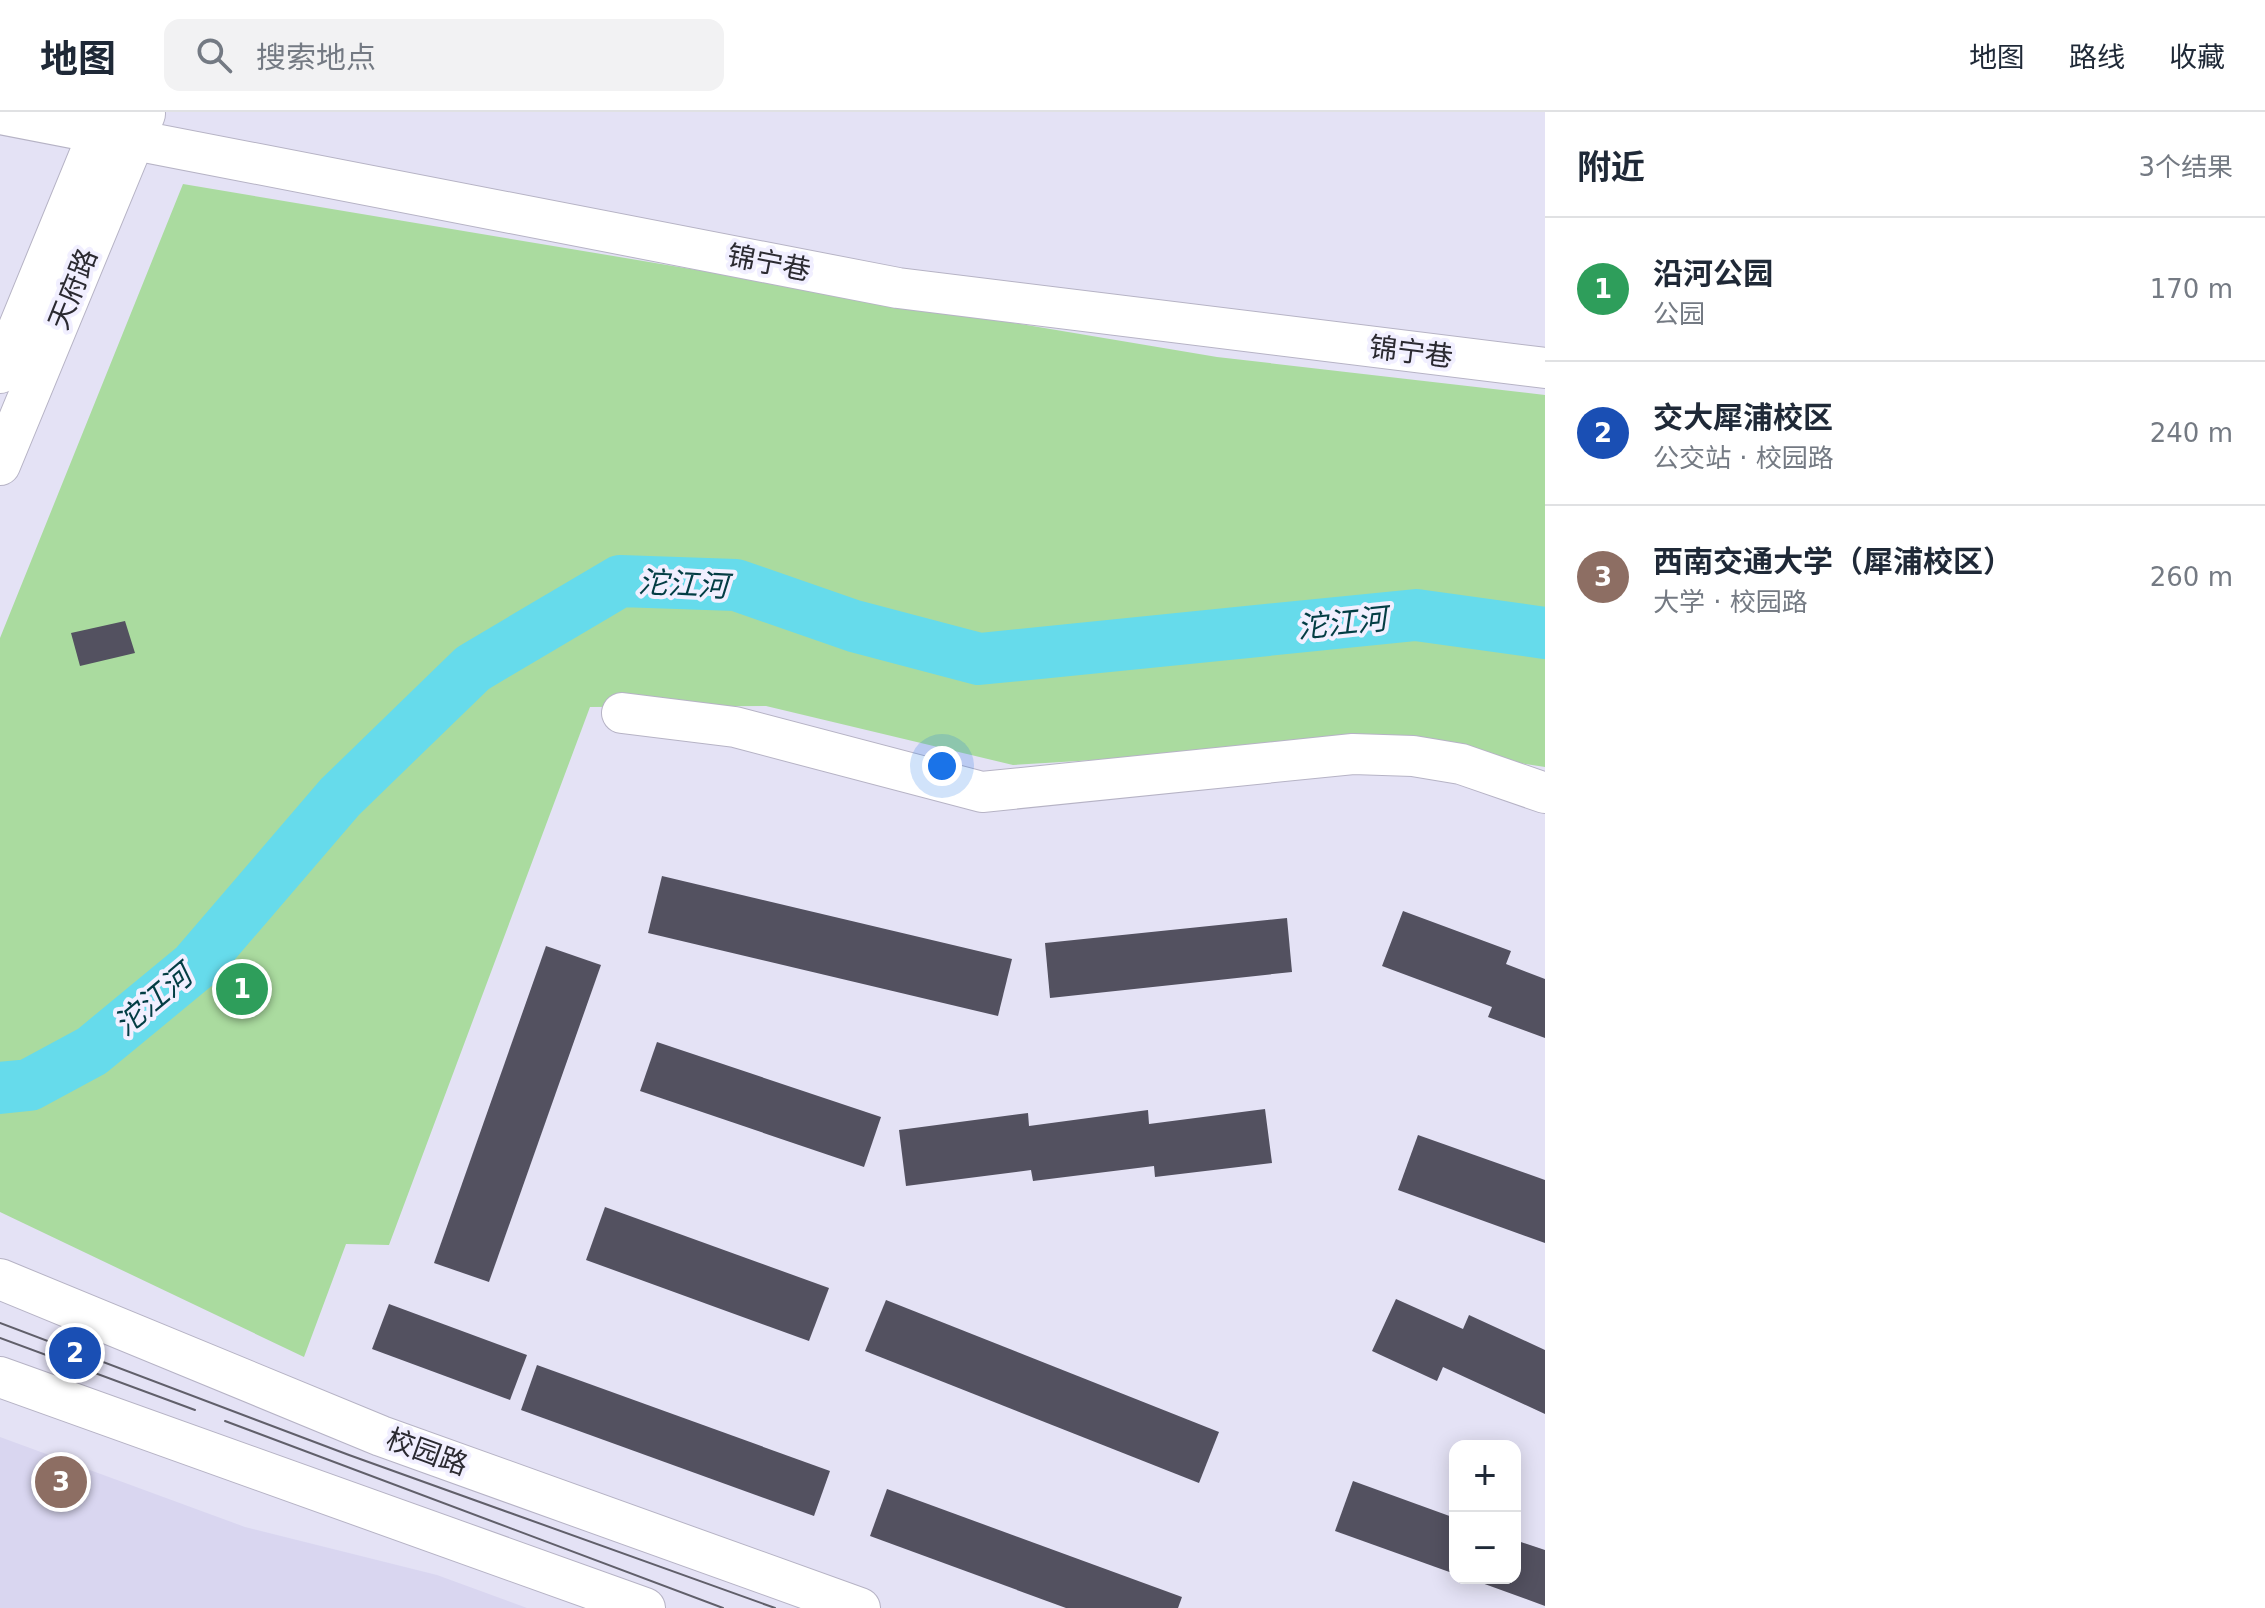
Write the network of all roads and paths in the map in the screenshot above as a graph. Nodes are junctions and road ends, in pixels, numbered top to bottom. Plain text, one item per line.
1 (0, 114) edge
2 (121, 124) edge
3 (1545, 368) edge
4 (0, 373) edge
5 (0, 465) edge
6 (622, 713) dead end
7 (1545, 793) edge
8 (0, 1279) edge
9 (0, 1377) edge
10 (645, 1608) edge
11 (860, 1608) edge

1 - 2 street, 锦宁巷
2 - 3 street, 锦宁巷
2 - 4 street, 天府路
2 - 5 street, 天府路
6 - 7 street
8 - 11 street, 校园路
9 - 10 street

